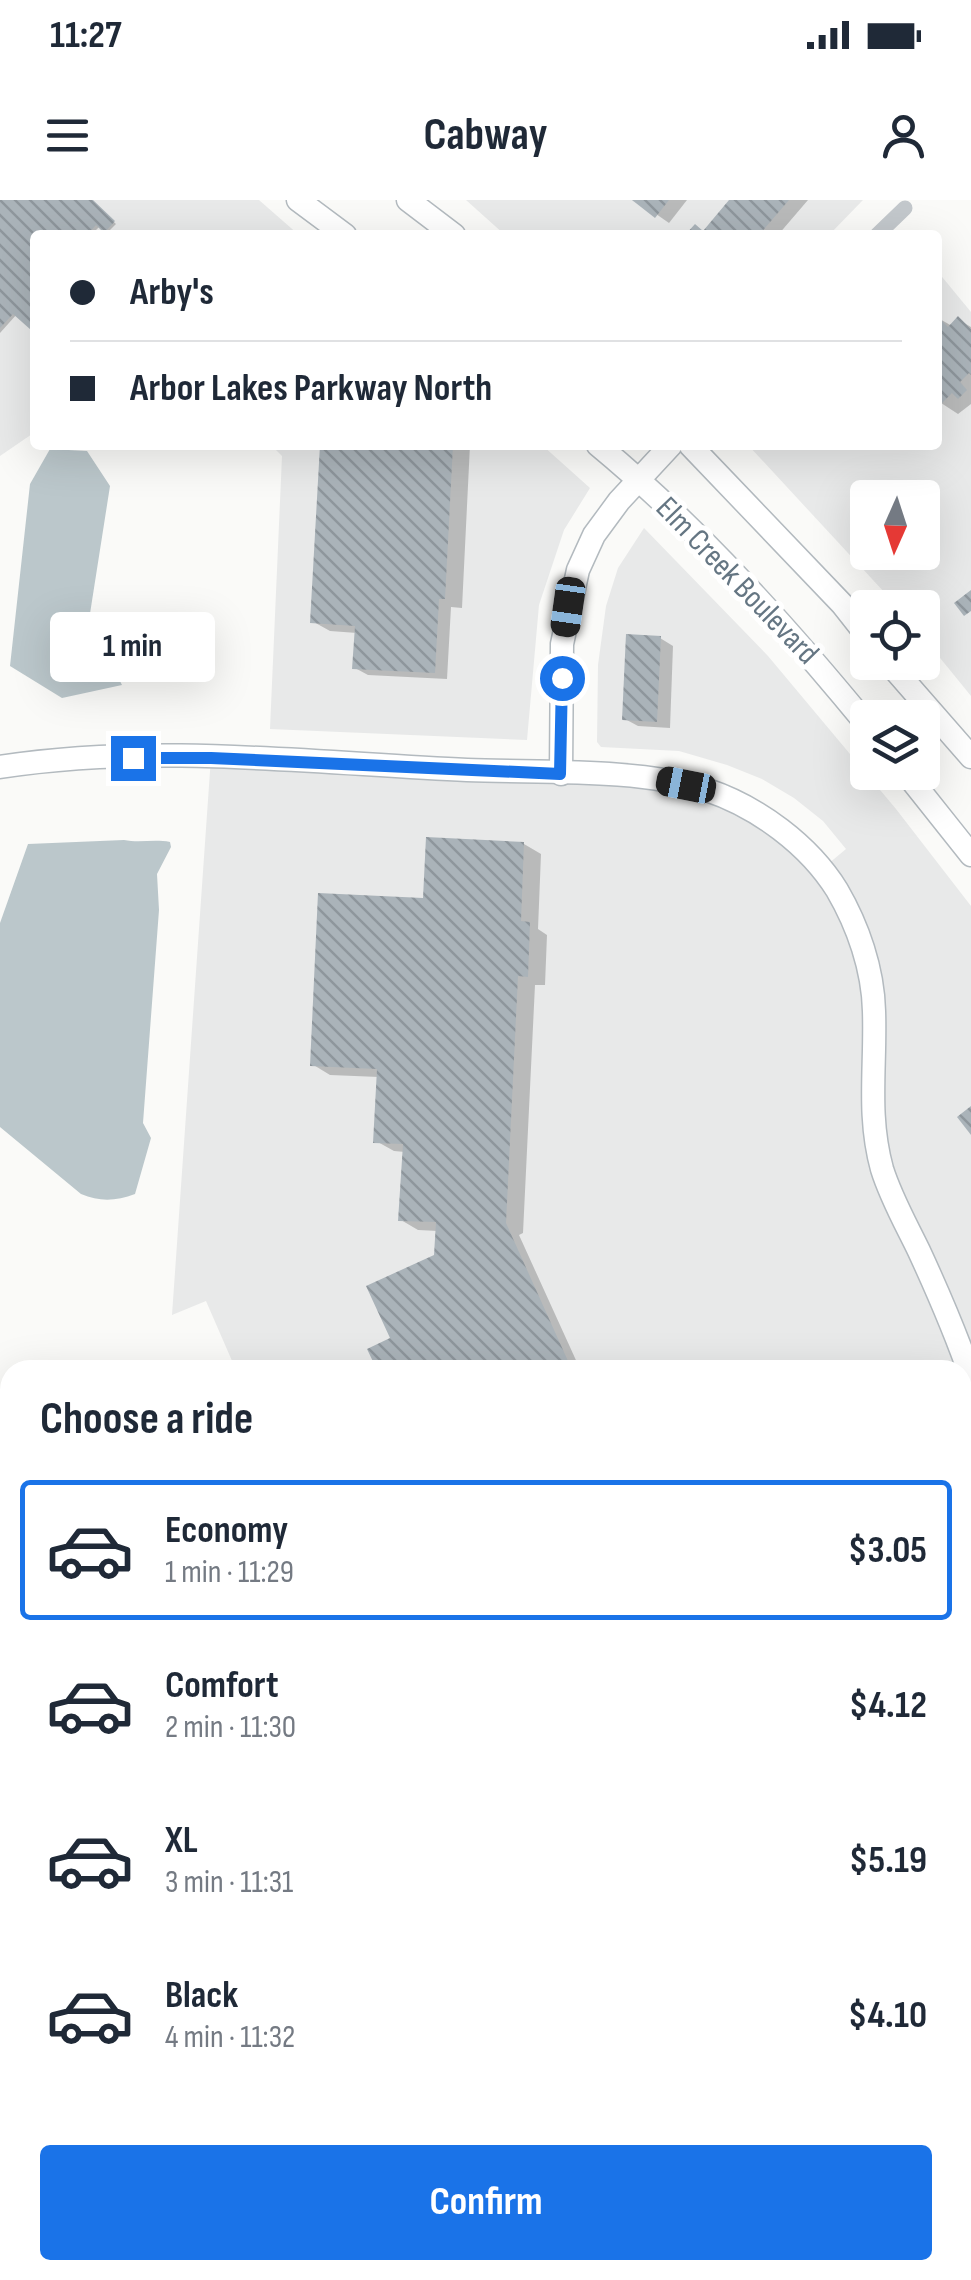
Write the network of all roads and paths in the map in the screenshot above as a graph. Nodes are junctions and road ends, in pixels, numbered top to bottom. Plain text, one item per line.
1 (298, 200) edge
2 (408, 200) edge
3 (905, 208) dead end
4 (338, 230) edge
5 (447, 230) edge
6 (883, 230) edge
7 (604, 450) edge
8 (666, 450) edge
9 (695, 450) edge
10 (639, 479) junction
11 (850, 614) edge
12 (904, 680) edge
13 (850, 706) edge
14 (971, 757) edge
15 (0, 768) edge
16 (560, 774) junction
17 (919, 790) edge
18 (971, 855) edge
19 (964, 1360) edge

1 - 4 street
2 - 5 street
3 - 6 street
7 - 10 street, Elm Creek Boulevard
8 - 10 street
9 - 11 street, Elm Creek Boulevard
10 - 13 street, Elm Creek Boulevard
10 - 16 street
12 - 14 street
15 - 16 street
16 - 19 street
17 - 18 street

